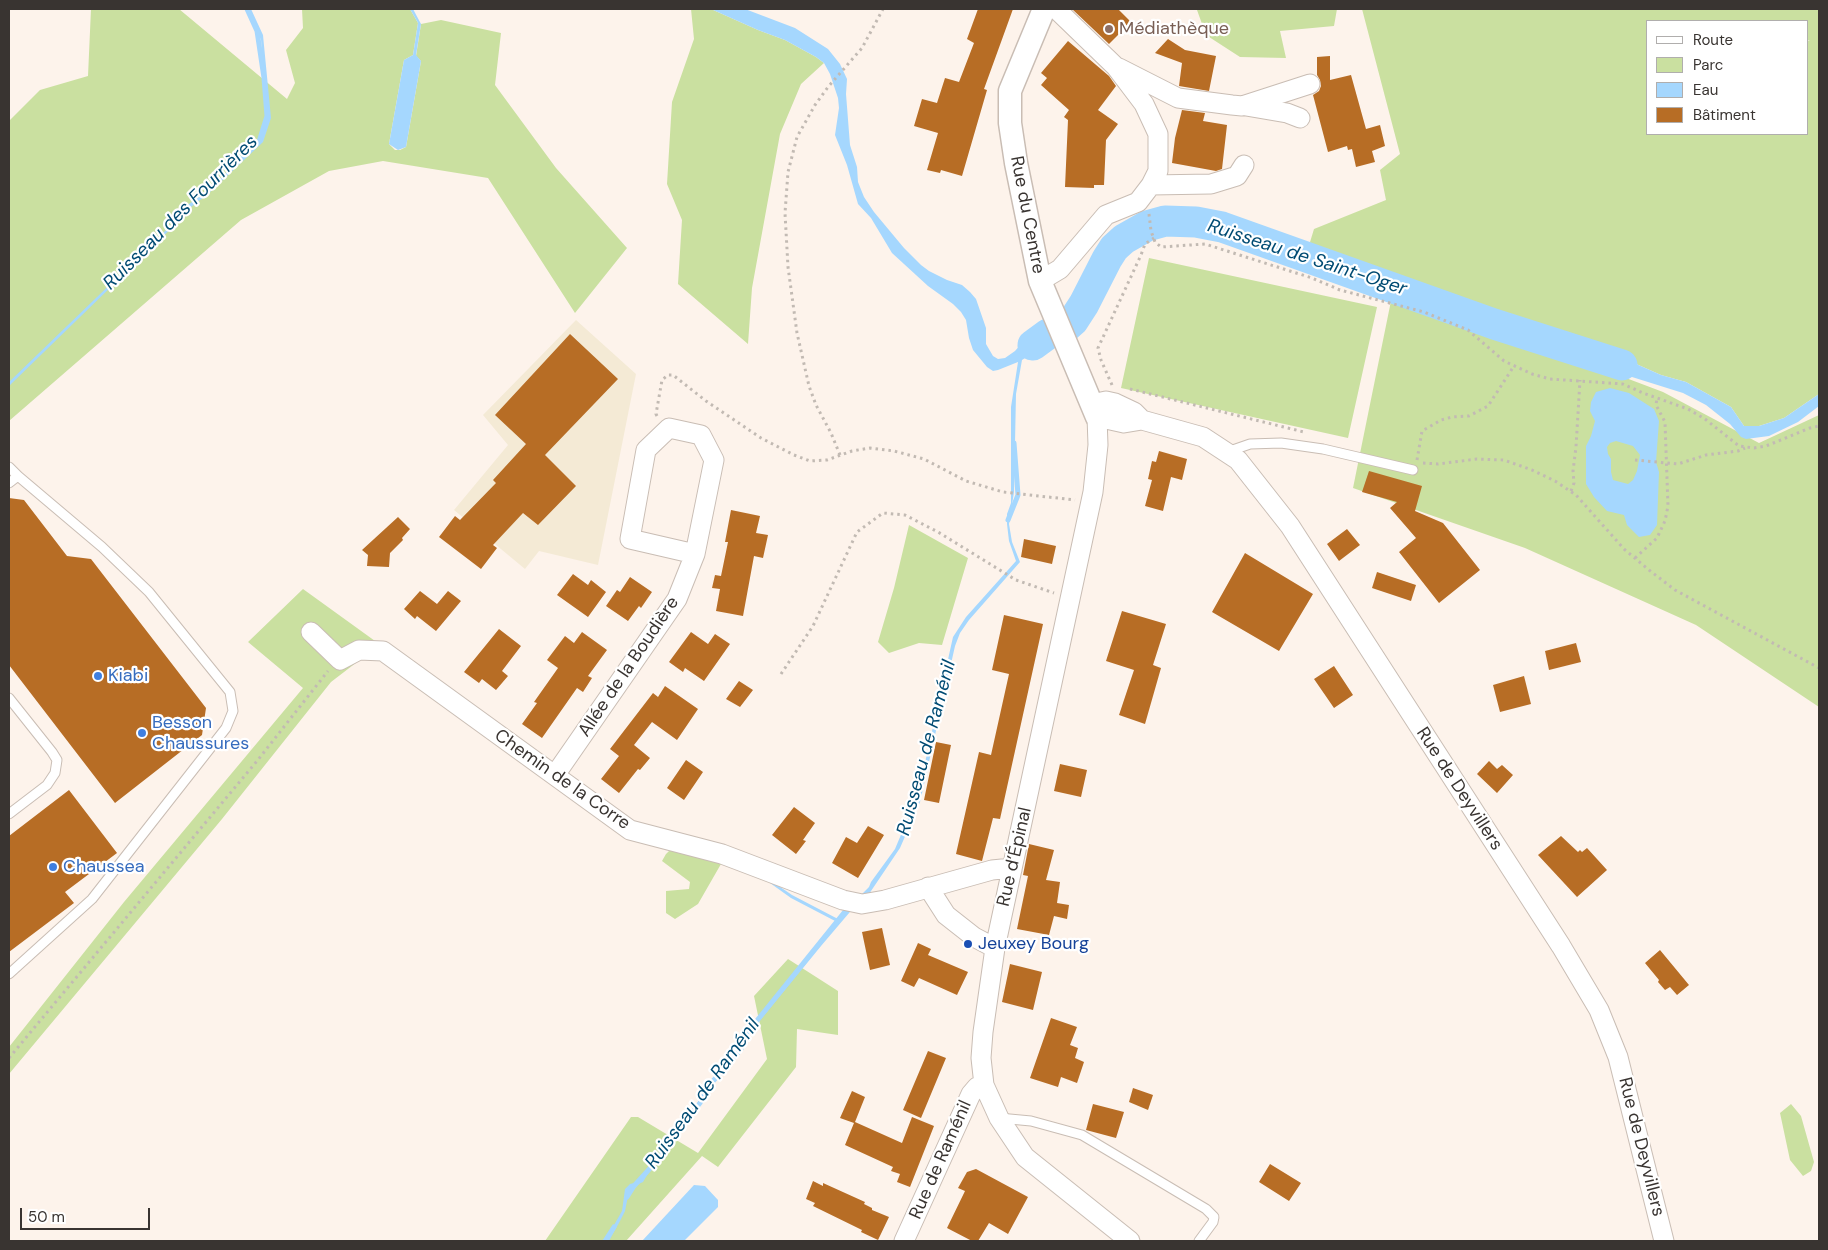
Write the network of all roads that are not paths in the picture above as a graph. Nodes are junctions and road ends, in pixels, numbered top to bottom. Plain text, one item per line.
1 (1044, 9) edge
2 (1056, 9) edge
3 (1116, 67) junction
4 (1310, 84) dead end
5 (1242, 106) junction
6 (1300, 118) dead end
7 (1244, 165) dead end
8 (1151, 185) junction
9 (1040, 281) junction
10 (1094, 410) junction
11 (1226, 452) junction
12 (1415, 466) road end
13 (9, 467) edge
14 (18, 476) junction
15 (9, 483) edge
16 (695, 554) junction
17 (311, 632) dead end
18 (9, 698) edge
19 (555, 776) junction
20 (9, 814) edge
21 (1012, 870) junction
22 (928, 887) junction
23 (995, 948) junction
24 (9, 974) edge
25 (984, 1085) junction
26 (999, 1118) junction
27 (904, 1241) edge
28 (1130, 1241) edge
29 (1199, 1241) edge
30 (1664, 1241) edge

1 - 9 street, Rue du Centre
2 - 3 street
3 - 5 street
3 - 8 street
4 - 5 street
5 - 6 street
7 - 8 street
8 - 9 street
9 - 10 street, Rue du Centre
10 - 11 street, Rue de Deyvillers
10 - 21 street, Rue d’Épinal
11 - 12 lane
11 - 30 street, Rue de Deyvillers
13 - 14 lane
14 - 15 lane
14 - 24 lane
16 - 16 street, Allée de la Boudière
16 - 19 street, Allée de la Boudière
17 - 19 street, Chemin de la Corre
18 - 20 lane
19 - 22 street, Chemin de la Corre
21 - 22 street, Chemin de la Corre
21 - 23 street, Rue d’Épinal
22 - 23 street
23 - 25 street, Rue d’Épinal
25 - 26 street, Rue d’Épinal
25 - 27 street, Rue de Raménil
26 - 28 street, Rue d’Épinal
26 - 29 lane

